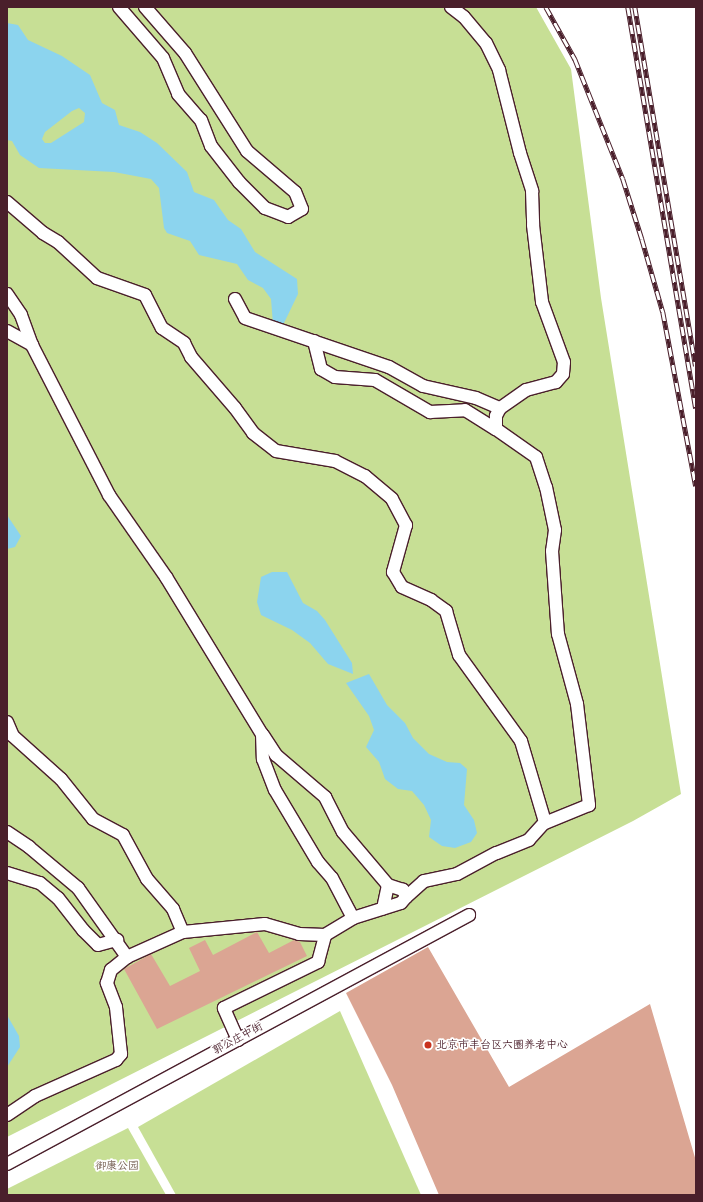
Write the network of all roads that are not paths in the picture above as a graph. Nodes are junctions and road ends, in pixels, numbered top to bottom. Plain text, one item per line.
1 (119, 7) edge
2 (145, 7) edge
3 (451, 7) edge
4 (7, 202) edge
5 (7, 294) edge
6 (235, 299) dead end
7 (7, 331) edge
8 (314, 341) junction
9 (32, 345) junction
10 (500, 408) junction
11 (496, 429) junction
12 (7, 722) edge
13 (262, 734) junction
14 (545, 823) junction
15 (7, 832) edge
16 (7, 873) edge
17 (388, 884) junction
18 (406, 897) junction
19 (383, 908) junction
20 (469, 915) dead end
21 (353, 918) junction
22 (183, 932) junction
23 (325, 935) junction
24 (117, 940) junction
25 (127, 957) junction
26 (238, 1040) junction
27 (7, 1115) edge
28 (7, 1164) edge

1 - 2 street
3 - 10 street
4 - 14 street
5 - 9 street
6 - 8 street
7 - 9 street
8 - 10 street
8 - 11 street
9 - 13 street
10 - 11 street
11 - 14 street
12 - 22 street
13 - 17 street
13 - 21 street
14 - 18 street
15 - 24 street
16 - 24 street
17 - 18 street
17 - 19 street
18 - 19 street
19 - 21 street
20 - 26 street, 郭公庄中街
21 - 23 street
22 - 23 street
22 - 25 street
23 - 26 street
24 - 25 street
25 - 27 street
26 - 28 street, 郭公庄中街

